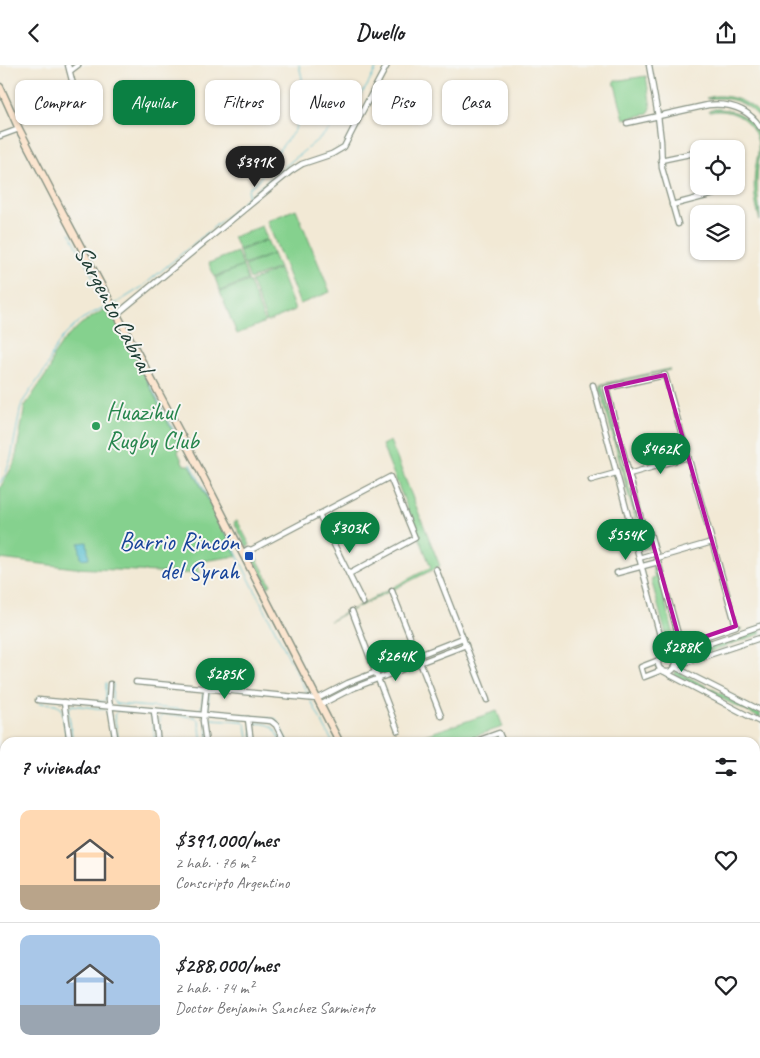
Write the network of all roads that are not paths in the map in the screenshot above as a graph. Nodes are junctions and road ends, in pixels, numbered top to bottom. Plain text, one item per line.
1 (68, 65) edge
2 (78, 65) edge
3 (387, 65) edge
4 (649, 65) edge
5 (70, 71) junction
6 (72, 80) edge
7 (0, 87) edge
8 (658, 116) junction
9 (627, 123) dead end
10 (760, 127) edge
11 (20, 129) junction
12 (0, 136) edge
13 (690, 154) edge
14 (662, 160) junction
15 (707, 195) edge
16 (672, 205) junction
17 (678, 224) dead end
18 (115, 309) junction
19 (592, 385) dead end
20 (688, 457) junction
21 (616, 473) junction
22 (629, 474) junction
23 (591, 480) dead end
24 (320, 514) junction
25 (712, 542) junction
26 (243, 554) junction
27 (639, 558) junction
28 (657, 558) junction
29 (641, 567) junction
30 (436, 569) dead end
31 (616, 573) dead end
32 (348, 574) junction
33 (392, 591) dead end
34 (363, 603) dead end
35 (352, 611) dead end
36 (760, 626) edge
37 (463, 638) junction
38 (760, 638) edge
39 (466, 645) junction
40 (665, 654) junction
41 (418, 655) junction
42 (672, 656) junction
43 (659, 660) junction
44 (420, 662) junction
45 (675, 666) junction
46 (664, 671) junction
47 (376, 672) junction
48 (378, 679) junction
49 (136, 682) dead end
50 (110, 684) dead end
51 (206, 692) dead end
52 (38, 700) dead end
53 (488, 701) dead end
54 (318, 702) junction
55 (64, 703) junction
56 (110, 707) junction
57 (760, 710) edge
58 (154, 711) junction
59 (204, 715) junction
60 (441, 716) dead end
61 (248, 719) junction
62 (760, 722) edge
63 (398, 731) dead end
64 (69, 737) edge
65 (115, 737) edge
66 (157, 737) edge
67 (205, 737) edge
68 (250, 737) edge
69 (282, 737) edge
70 (337, 737) edge
71 (488, 737) edge
72 (501, 737) edge

1 - 5 street
2 - 5 street
3 - 18 street
4 - 8 street
5 - 6 street
7 - 11 main road, Sargento Cabral
8 - 9 street
8 - 10 street
8 - 14 street
11 - 12 street
11 - 18 main road, Sargento Cabral
13 - 14 street
14 - 16 street
15 - 16 street
16 - 17 street
18 - 26 main road, Sargento Cabral
19 - 21 street
20 - 22 street
20 - 22 street
20 - 25 street
21 - 23 street
21 - 27 street
22 - 28 street
24 - 26 street
24 - 32 street
24 - 32 street
25 - 28 street
25 - 28 street
26 - 54 main road, Sargento Cabral
27 - 28 street
27 - 29 street
28 - 29 street
29 - 31 street
29 - 40 street
30 - 37 street
32 - 34 street
33 - 41 street
35 - 47 street
36 - 42 street
37 - 39 street
37 - 41 street
38 - 45 street
39 - 44 street
39 - 53 street
40 - 42 street
40 - 43 street
41 - 44 street
41 - 47 street
42 - 45 street
43 - 46 street
43 - 46 street
44 - 48 street
44 - 60 street
45 - 46 street
45 - 57 street
46 - 62 street
47 - 48 street
47 - 54 street
48 - 54 street
48 - 63 street
49 - 54 street
50 - 56 street
51 - 59 street
52 - 55 street
54 - 70 main road, Sargento Cabral
55 - 56 street
55 - 64 street
56 - 58 street
56 - 65 street
58 - 59 street
58 - 66 street
59 - 61 street
59 - 67 street
61 - 68 street
61 - 69 street
71 - 72 street

